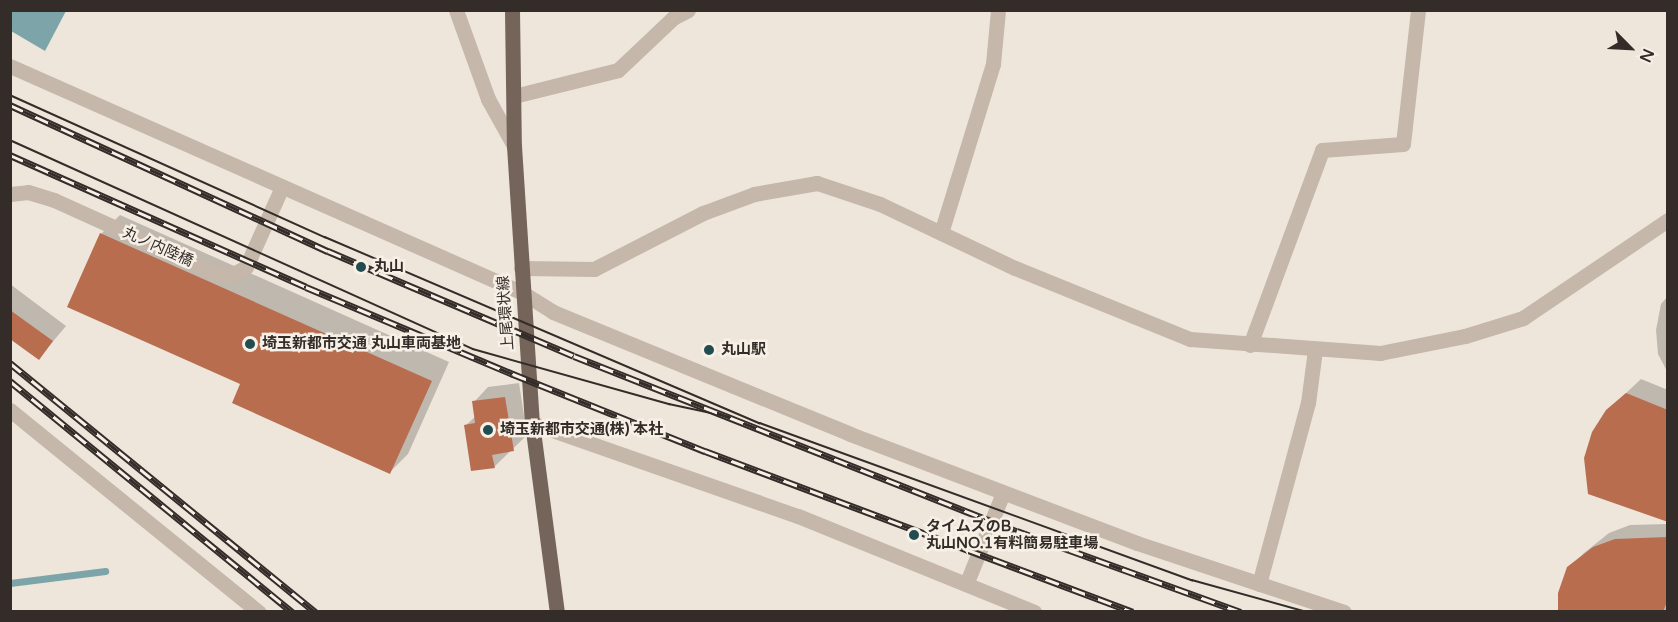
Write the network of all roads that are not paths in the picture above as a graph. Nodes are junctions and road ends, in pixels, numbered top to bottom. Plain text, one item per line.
1 (456, 10) edge
2 (512, 10) edge
3 (688, 10) edge
4 (998, 10) edge
5 (1418, 10) edge
6 (10, 66) edge
7 (514, 96) junction
8 (514, 146) junction
9 (281, 189) junction
10 (10, 194) edge
11 (1668, 220) edge
12 (941, 233) junction
13 (521, 268) junction
14 (523, 293) junction
15 (1250, 345) junction
16 (1315, 350) junction
17 (10, 410) edge
18 (532, 423) junction
19 (1003, 492) junction
20 (967, 582) junction
21 (1258, 584) junction
22 (259, 612) edge
23 (556, 612) edge
24 (1034, 612) edge
25 (1344, 612) edge

1 - 8 street
2 - 7 main road, 上尾環状線
3 - 7 street
4 - 12 street
5 - 15 street
6 - 9 street
7 - 8 main road, 上尾環状線
8 - 13 main road, 上尾環状線
9 - 10 street, 丸ノ内陸橋
9 - 14 street
11 - 16 street
12 - 13 street
12 - 15 street
13 - 14 main road, 上尾環状線
14 - 18 main road, 上尾環状線
14 - 19 street
15 - 16 street
16 - 21 street
17 - 22 street
18 - 20 street
18 - 23 main road, 上尾環状線
19 - 20 street
19 - 21 street
20 - 24 street
21 - 25 street

